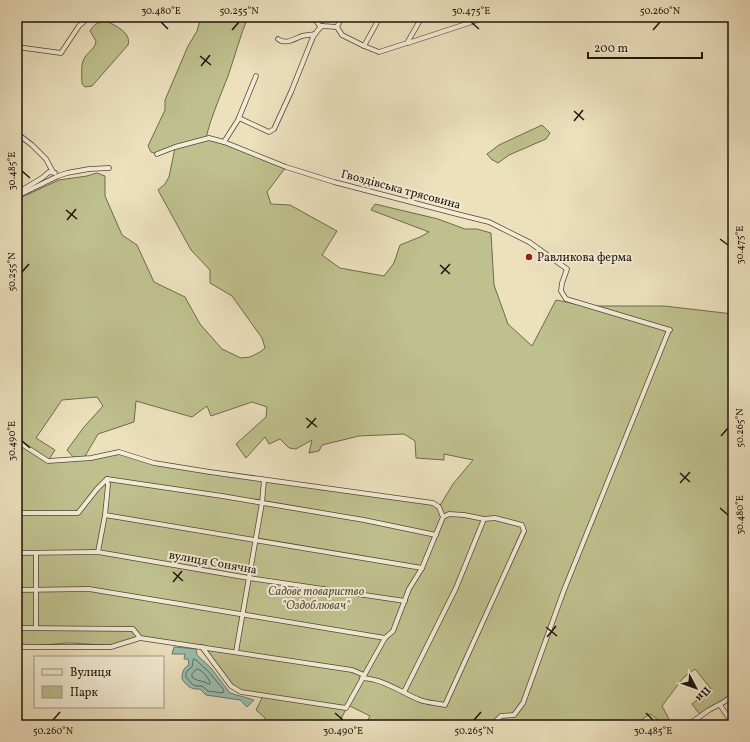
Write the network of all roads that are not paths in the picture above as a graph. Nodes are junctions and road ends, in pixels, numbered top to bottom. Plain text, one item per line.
1 (83, 17) edge
2 (312, 17) edge
3 (342, 17) edge
4 (380, 17) edge
5 (422, 17) edge
6 (484, 17) edge
7 (88, 18) edge
8 (322, 26) junction
9 (337, 27) junction
10 (315, 34) junction
11 (278, 39) dead end
12 (407, 43) junction
13 (364, 46) junction
14 (17, 47) edge
15 (256, 76) dead end
16 (239, 118) junction
17 (19, 135) dead end
18 (224, 142) junction
19 (157, 154) dead end
20 (109, 168) dead end
21 (54, 172) junction
22 (58, 176) junction
23 (17, 193) edge
24 (17, 196) edge
25 (17, 441) edge
26 (107, 479) junction
27 (264, 480) junction
28 (262, 503) junction
29 (17, 513) edge
30 (105, 515) junction
31 (443, 517) junction
32 (484, 518) junction
33 (436, 535) junction
34 (255, 540) junction
35 (98, 552) junction
36 (17, 553) edge
37 (36, 553) junction
38 (422, 568) junction
39 (249, 578) junction
40 (17, 590) edge
41 (36, 590) junction
42 (405, 600) junction
43 (242, 615) junction
44 (17, 628) edge
45 (36, 628) junction
46 (140, 638) junction
47 (385, 638) junction
48 (17, 647) edge
49 (202, 647) junction
50 (236, 652) junction
51 (363, 677) junction
52 (404, 692) junction
53 (733, 695) edge
54 (720, 705) junction
55 (733, 724) edge
56 (492, 725) edge
57 (688, 725) edge

1 - 7 street
2 - 8 street
3 - 9 street
4 - 13 street
5 - 12 street
6 - 12 street
7 - 14 street
8 - 9 street
8 - 10 street
9 - 13 street
10 - 11 street
10 - 16 street
12 - 13 street
15 - 16 street
16 - 18 street
17 - 21 street
18 - 19 street, Гвоздівська трясовина
18 - 56 street, Гвоздівська трясовина
20 - 22 street
21 - 22 street
21 - 23 street
22 - 24 street
25 - 27 street
26 - 28 street
26 - 29 street
26 - 30 street
27 - 28 street
27 - 31 street
28 - 33 street
28 - 34 street
30 - 34 street
30 - 35 street
31 - 32 street
31 - 33 street
32 - 52 street
32 - 52 street
33 - 38 street
34 - 38 street
34 - 39 street
35 - 37 street, вулиця Сонячна
35 - 39 street, вулиця Сонячна
36 - 37 street, вулиця Сонячна
37 - 41 street
38 - 42 street
39 - 42 street, вулиця Сонячна
39 - 43 street
40 - 41 street
41 - 43 street
41 - 45 street
42 - 47 street
43 - 47 street
43 - 50 street
44 - 45 street
45 - 46 street
46 - 48 street
46 - 49 street
47 - 51 street
49 - 50 street
49 - 51 street
50 - 51 street
51 - 52 street
53 - 54 street
54 - 55 street
54 - 57 street

